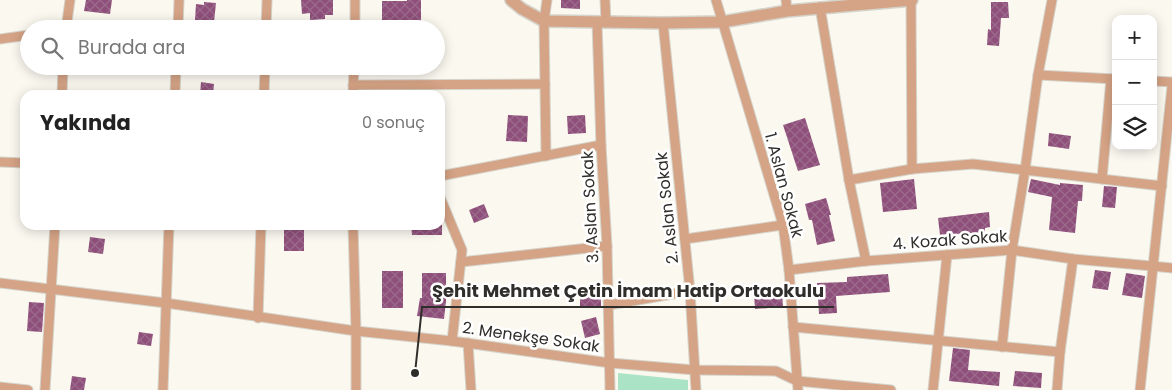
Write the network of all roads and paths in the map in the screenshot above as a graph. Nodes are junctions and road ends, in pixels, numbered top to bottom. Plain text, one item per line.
1 (70, 0) edge
2 (178, 0) edge
3 (267, 0) edge
4 (355, 0) edge
5 (511, 0) edge
6 (547, 0) edge
7 (605, 0) edge
8 (716, 0) edge
9 (912, 0) edge
10 (1052, 0) edge
11 (858, 2) edge
12 (787, 5) edge
13 (820, 7) junction
14 (67, 20) edge
15 (178, 20) edge
16 (266, 20) edge
17 (355, 20) edge
18 (544, 21) junction
19 (602, 22) junction
20 (722, 22) junction
21 (663, 23) junction
22 (20, 36) edge
23 (0, 39) edge
24 (63, 75) edge
25 (176, 75) edge
26 (265, 75) edge
27 (354, 75) edge
28 (1038, 75) junction
29 (1112, 79) edge
30 (1157, 82) edge
31 (545, 84) junction
32 (1172, 84) edge
33 (353, 85) junction
34 (1112, 88) edge
35 (62, 90) edge
36 (175, 90) edge
37 (264, 90) edge
38 (353, 90) edge
39 (601, 145) junction
40 (546, 156) junction
41 (0, 162) edge
42 (20, 163) edge
43 (912, 169) junction
44 (1026, 170) junction
45 (445, 175) edge
46 (849, 180) junction
47 (1102, 180) junction
48 (1162, 186) junction
49 (445, 209) edge
50 (783, 225) junction
51 (55, 230) edge
52 (169, 230) edge
53 (261, 230) edge
54 (354, 230) edge
55 (685, 239) junction
56 (607, 246) junction
57 (1012, 250) junction
58 (947, 255) junction
59 (1072, 260) junction
60 (866, 261) junction
61 (461, 262) junction
62 (1152, 266) junction
63 (1172, 268) edge
64 (789, 270) junction
65 (0, 283) edge
66 (52, 289) junction
67 (690, 290) junction
68 (166, 304) junction
69 (609, 305) junction
70 (258, 318) junction
71 (793, 327) junction
72 (356, 331) junction
73 (452, 340) junction
74 (938, 341) junction
75 (468, 343) junction
76 (1002, 347) junction
77 (1060, 352) junction
78 (610, 363) junction
79 (694, 370) junction
80 (798, 386) edge
81 (0, 387) edge
82 (28, 390) edge
83 (45, 390) edge
84 (163, 390) edge
85 (356, 390) edge
86 (471, 390) edge
87 (610, 390) edge
88 (696, 390) edge
89 (891, 390) edge
90 (932, 390) edge
91 (1056, 390) edge
92 (1140, 390) edge

1 - 14 street
2 - 15 street
3 - 16 street
4 - 17 street
5 - 18 street
6 - 18 street
7 - 19 street, 3. Aslan Sokak
8 - 20 street, 1. Aslan Sokak
9 - 11 street
9 - 43 street
10 - 28 street
11 - 13 street
12 - 13 street
12 - 20 street
13 - 46 street
18 - 19 street
18 - 31 street
19 - 21 street
19 - 39 street, 3. Aslan Sokak
20 - 21 street
20 - 50 street, 1. Aslan Sokak
21 - 55 street, 2. Aslan Sokak
22 - 23 street
24 - 35 street
25 - 36 street
26 - 37 street
27 - 33 street
28 - 29 street
28 - 44 street
30 - 32 street
31 - 33 street
31 - 40 street
32 - 48 street
33 - 38 street
34 - 47 street
39 - 40 street
39 - 56 street, 3. Aslan Sokak
40 - 45 street
41 - 42 street
43 - 44 street
43 - 46 street
44 - 47 street
44 - 57 street
46 - 60 street
47 - 48 street
48 - 62 street
49 - 61 street
50 - 55 street
50 - 64 street, 1. Aslan Sokak
51 - 66 street
52 - 68 street
53 - 70 street
54 - 72 street
55 - 67 street, 2. Aslan Sokak
56 - 61 street
56 - 69 street, 3. Aslan Sokak
57 - 58 street, 4. Kozak Sokak
57 - 59 street, 4. Kozak Sokak
57 - 76 street
58 - 60 street, 4. Kozak Sokak
58 - 74 street
59 - 62 street, 4. Kozak Sokak
59 - 77 street
60 - 64 street, 4. Kozak Sokak
61 - 73 street
62 - 63 street, 4. Kozak Sokak
62 - 92 street
64 - 71 street, 1. Aslan Sokak
65 - 66 street, 2. Menekşe Sokak
66 - 68 street, 2. Menekşe Sokak
66 - 83 street
67 - 69 street
67 - 79 street, 2. Aslan Sokak
68 - 70 street, 2. Menekşe Sokak
68 - 84 street
69 - 78 street, 3. Aslan Sokak
70 - 72 street, 2. Menekşe Sokak
71 - 74 street
71 - 80 street, 1. Aslan Sokak
72 - 73 street, 2. Menekşe Sokak
72 - 85 street
73 - 75 street, 2. Menekşe Sokak
74 - 76 street
74 - 90 street
75 - 78 street, 2. Menekşe Sokak
75 - 86 street
76 - 77 street
77 - 91 street
78 - 79 street, 2. Menekşe Sokak
78 - 87 street, 3. Aslan Sokak
79 - 80 street, 2. Menekşe Sokak
79 - 88 street, 2. Aslan Sokak
80 - 89 street, 2. Menekşe Sokak
81 - 82 street

